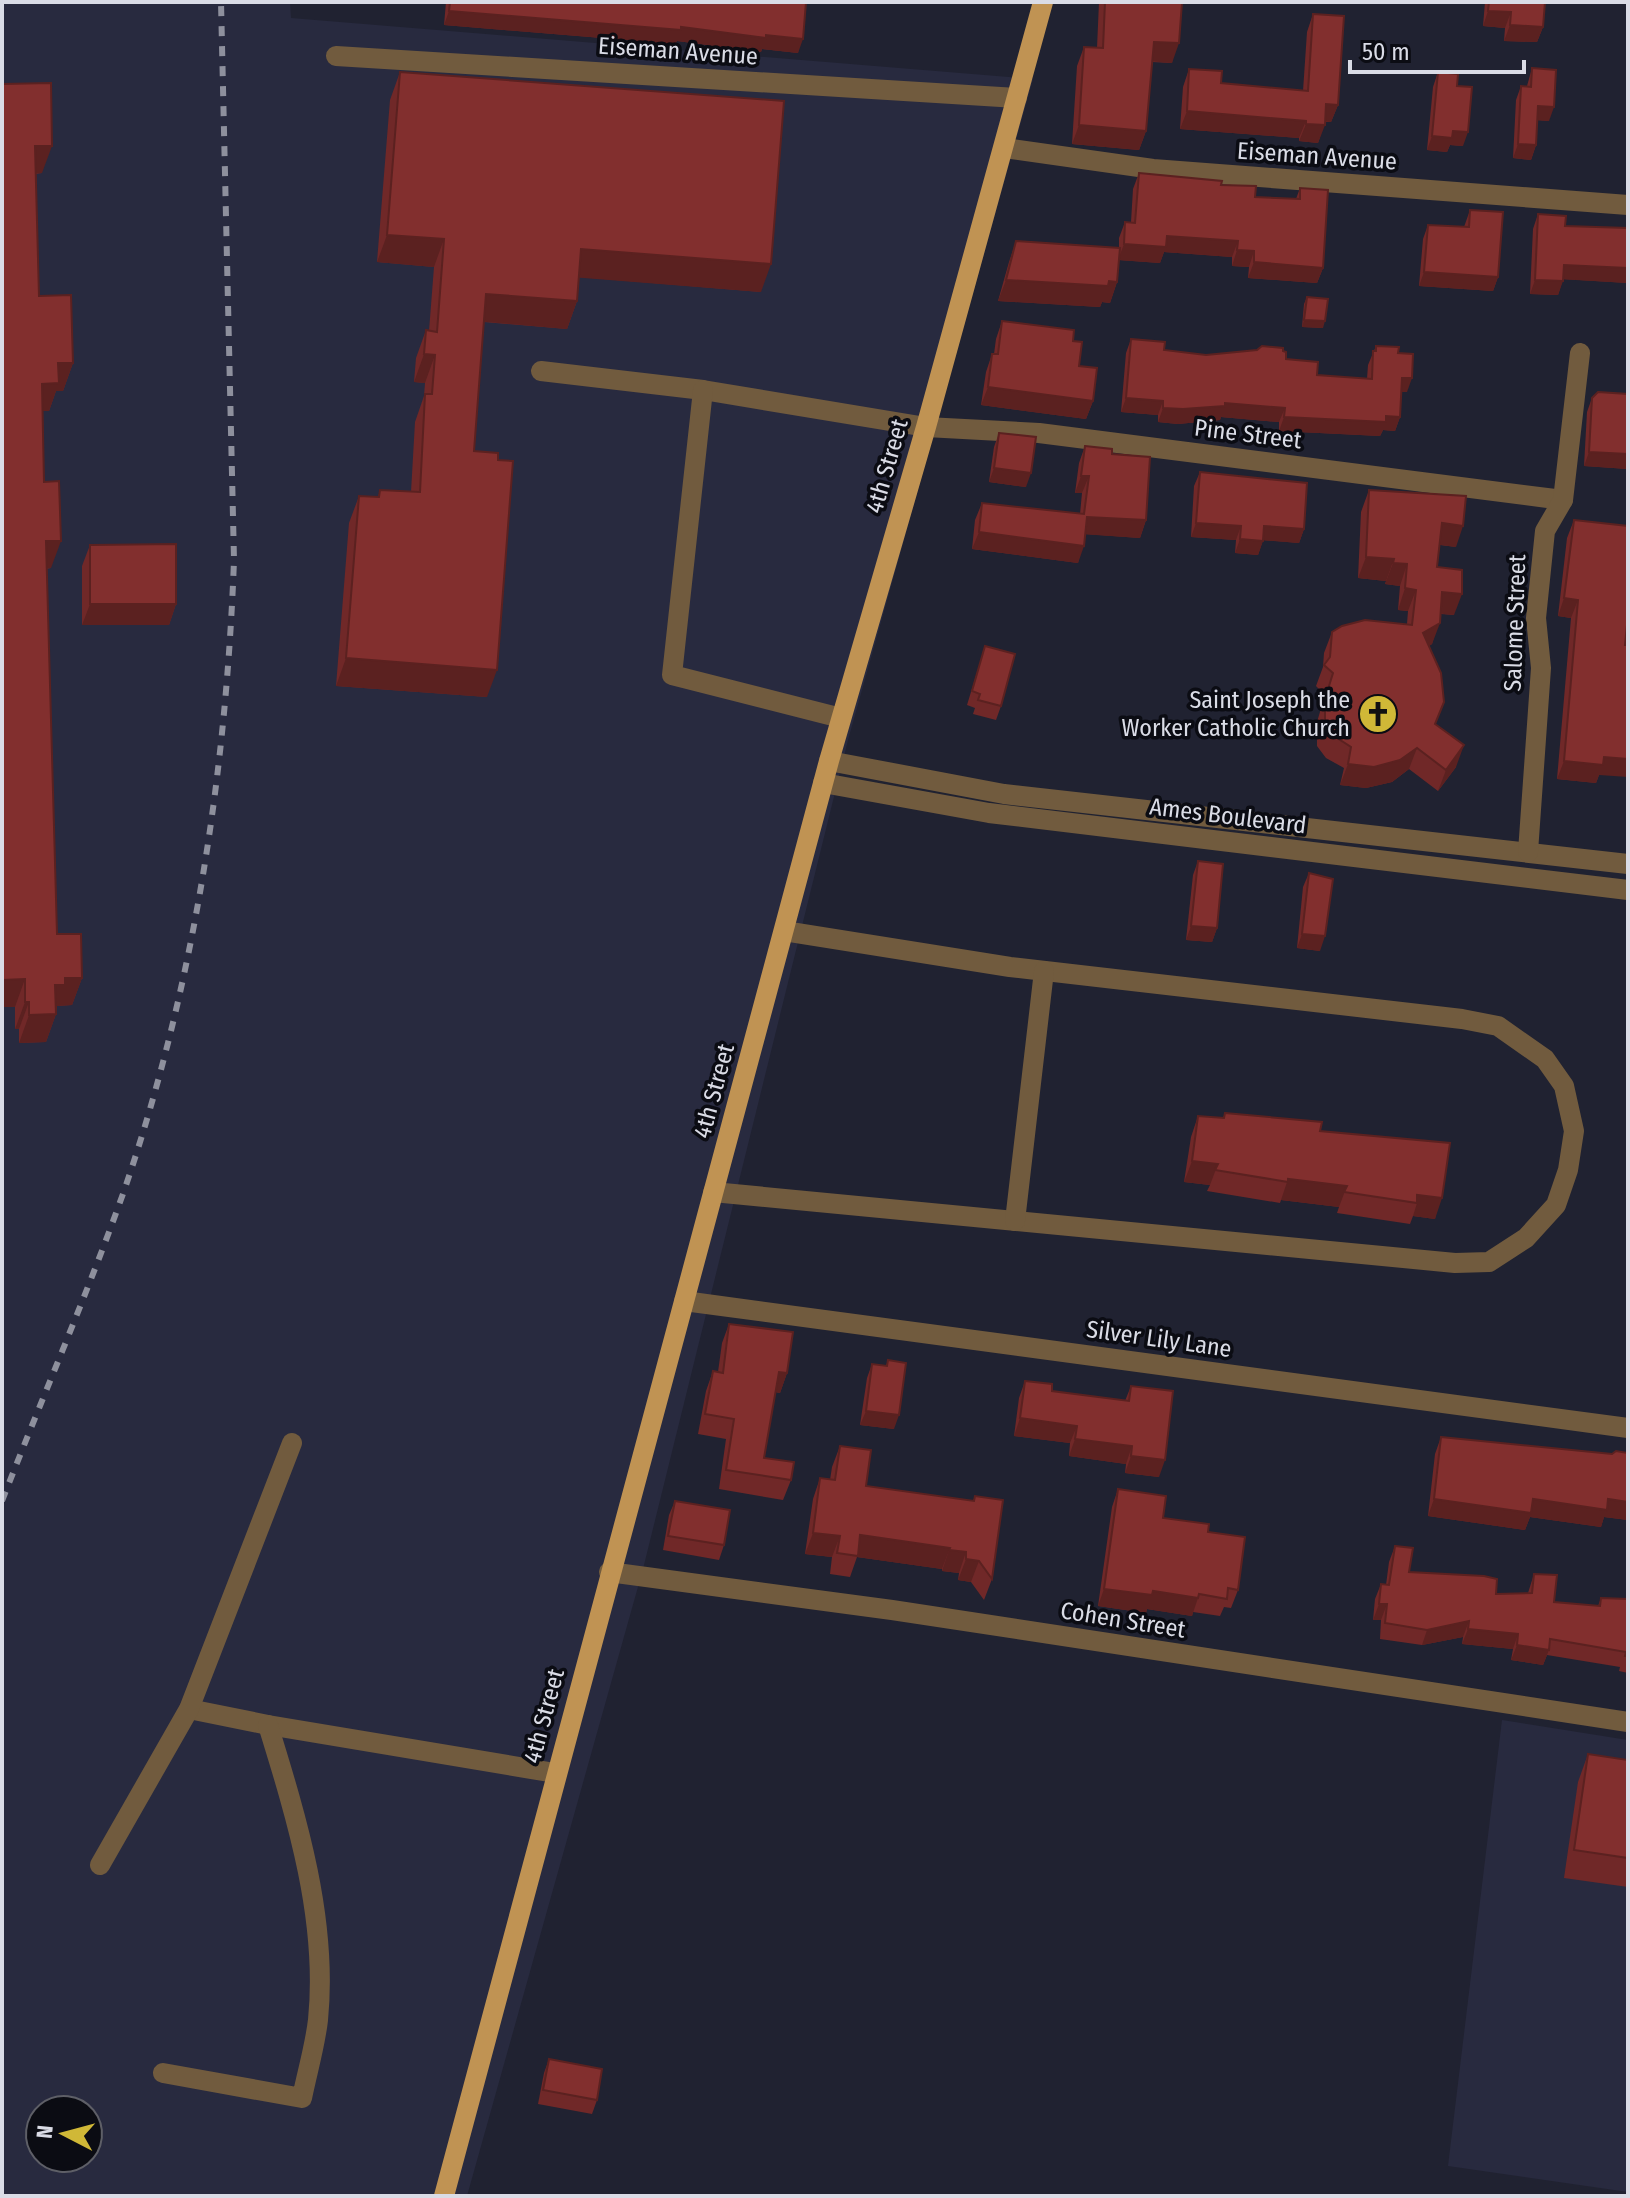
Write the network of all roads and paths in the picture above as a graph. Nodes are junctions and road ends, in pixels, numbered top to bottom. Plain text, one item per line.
1 (1043, 2) edge
2 (336, 56) dead end
3 (1017, 98) junction
4 (1004, 148) junction
5 (1628, 205) edge
6 (1580, 353) dead end
7 (541, 371) dead end
8 (703, 390) junction
9 (926, 427) junction
10 (1563, 500) junction
11 (841, 718) junction
12 (829, 761) junction
13 (823, 783) junction
14 (1528, 852) junction
15 (1628, 864) edge
16 (1628, 890) edge
17 (784, 931) junction
18 (1044, 971) junction
19 (713, 1192) junction
20 (1015, 1221) junction
21 (684, 1301) junction
22 (1628, 1428) edge
23 (292, 1443) dead end
24 (609, 1572) junction
25 (189, 1709) junction
26 (1628, 1722) edge
27 (268, 1725) junction
28 (555, 1773) junction
29 (100, 1865) dead end
30 (163, 2073) dead end
31 (444, 2196) edge

1 - 3 main road, 4th Street
2 - 3 street, Eiseman Avenue
3 - 4 main road, 4th Street
4 - 5 street, Eiseman Avenue
4 - 9 main road, 4th Street
6 - 10 street, Salome Street
7 - 8 street, Pine Street
8 - 9 street, Pine Street
8 - 11 street
9 - 10 street, Pine Street
9 - 11 main road, 4th Street
10 - 14 street, Salome Street
11 - 12 main road, 4th Street
12 - 13 main road, 4th Street
12 - 14 street, Ames Boulevard
13 - 16 street, Ames Boulevard
13 - 17 main road, 4th Street
14 - 15 street, Ames Boulevard
17 - 18 street
17 - 19 main road, 4th Street
18 - 20 street
18 - 20 street
19 - 20 street
19 - 21 main road, 4th Street
21 - 22 street, Silver Lily Lane
21 - 24 main road, 4th Street
23 - 25 street
24 - 26 street, Cohen Street
24 - 28 main road, 4th Street
25 - 27 street
25 - 29 street
27 - 28 street
27 - 30 street
28 - 31 main road, 4th Street

